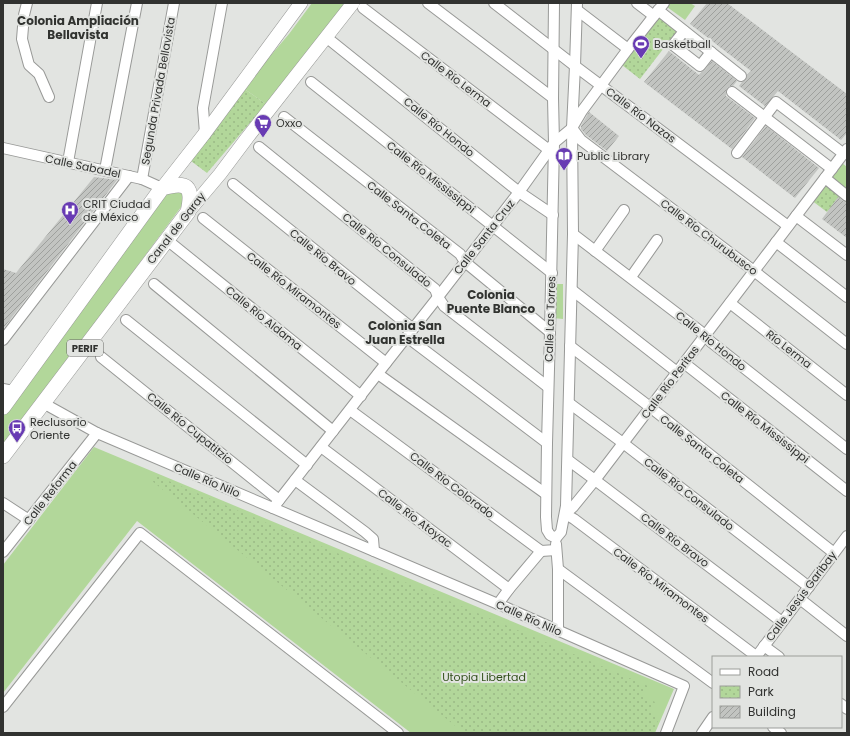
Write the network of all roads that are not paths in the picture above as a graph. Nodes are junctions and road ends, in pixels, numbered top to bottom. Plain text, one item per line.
1 (27, 3) edge
2 (97, 3) edge
3 (137, 3) edge
4 (174, 3) edge
5 (222, 3) edge
6 (301, 3) edge
7 (428, 3) edge
8 (494, 3) edge
9 (554, 3) edge
10 (637, 3) edge
11 (358, 5) edge
12 (577, 6) edge
13 (659, 10) edge
14 (684, 31) junction
15 (326, 37) junction
16 (553, 49) junction
17 (628, 49) junction
18 (711, 52) junction
19 (575, 66) junction
20 (741, 76) dead end
21 (311, 82) dead end
22 (601, 85) junction
23 (732, 92) dead end
24 (49, 97) dead end
25 (553, 98) junction
26 (284, 117) dead end
27 (764, 117) junction
28 (572, 128) junction
29 (205, 133) junction
30 (259, 147) dead end
31 (552, 147) junction
32 (3, 148) edge
33 (845, 152) edge
34 (737, 153) dead end
35 (68, 162) junction
36 (832, 169) junction
37 (105, 170) junction
38 (129, 176) junction
39 (825, 178) junction
40 (142, 179) junction
41 (234, 184) dead end
42 (162, 188) junction
43 (520, 192) junction
44 (847, 196) edge
45 (624, 210) dead end
46 (188, 212) junction
47 (553, 215) junction
48 (796, 216) junction
49 (203, 218) dead end
50 (493, 226) junction
51 (788, 226) junction
52 (574, 234) junction
53 (166, 240) junction
54 (657, 240) dead end
55 (776, 242) junction
56 (595, 251) junction
57 (847, 256) edge
58 (465, 262) junction
59 (754, 270) junction
60 (552, 273) junction
61 (631, 277) junction
62 (154, 284) dead end
63 (572, 290) junction
64 (438, 297) junction
65 (847, 297) edge
66 (730, 303) junction
67 (126, 320) dead end
68 (550, 332) junction
69 (410, 333) junction
70 (705, 336) junction
71 (3, 340) edge
72 (847, 344) edge
73 (570, 346) junction
74 (101, 357) dead end
75 (386, 363) junction
76 (684, 363) junction
77 (677, 372) junction
78 (378, 374) junction
79 (548, 387) junction
80 (8, 390) edge
81 (847, 395) edge
82 (361, 396) junction
83 (43, 403) junction
84 (569, 403) junction
85 (3, 407) edge
86 (650, 408) junction
87 (350, 410) junction
88 (333, 431) junction
89 (97, 433) junction
90 (547, 443) junction
91 (623, 443) junction
92 (321, 447) junction
93 (847, 449) edge
94 (3, 456) edge
95 (568, 460) junction
96 (307, 465) junction
97 (295, 480) junction
98 (595, 480) junction
99 (847, 491) edge
100 (546, 494) junction
101 (279, 500) junction
102 (3, 503) edge
103 (273, 508) junction
104 (565, 514) junction
105 (29, 520) junction
106 (847, 536) edge
107 (556, 538) junction
108 (556, 550) junction
109 (374, 551) junction
110 (541, 551) junction
111 (3, 552) edge
112 (834, 553) junction
113 (558, 569) junction
114 (809, 587) junction
115 (509, 589) junction
116 (800, 599) junction
117 (498, 604) junction
118 (782, 622) junction
119 (558, 631) junction
120 (847, 636) edge
121 (764, 646) junction
122 (755, 656) edge
123 (757, 656) edge
124 (778, 656) edge
125 (712, 682) edge
126 (3, 707) edge
127 (712, 718) edge
128 (398, 733) edge
129 (666, 733) edge
130 (702, 733) edge

1 - 24 street
2 - 35 street
3 - 37 street
4 - 40 street, Segunda Privada Bellavista
5 - 29 street
6 - 29 main road, PERIF
7 - 25 street
8 - 16 street, Calle Río Nazas
9 - 16 street, Calle Las Torres
10 - 13 street
11 - 15 main road, Canal de Garay / PERIF
11 - 31 street, Calle Río Lerma
12 - 17 street
12 - 19 street, Calle Las Torres
13 - 14 street
13 - 17 street, Calle Santa Cruz
14 - 18 street
14 - 18 street
15 - 43 street, Calle Río Hondo
15 - 46 main road, Canal de Garay / PERIF
16 - 19 street, Calle Río Nazas
16 - 25 street, Calle Las Torres
17 - 22 street, Calle Santa Cruz
18 - 20 street
19 - 22 street, Calle Río Nazas
19 - 28 street, Calle Las Torres
21 - 50 street, Calle Río Mississippi
22 - 28 street, Calle Santa Cruz
22 - 51 street, Calle Río Nazas
23 - 27 street
25 - 31 street, Calle Las Torres
26 - 58 street, Calle Santa Coleta
27 - 33 street
27 - 34 street
27 - 36 street
28 - 31 street, Calle Santa Cruz
28 - 52 street, Calle Las Torres
28 - 59 street, Calle Río Churubusco
29 - 42 main road, PERIF
30 - 64 street, Calle Río Consulado
31 - 43 street, Calle Santa Cruz
31 - 47 street, Calle Las Torres
32 - 35 street, Calle Sabadel
33 - 36 street, Calle Río Peritas
35 - 37 street, Calle Sabadel
36 - 39 street, Calle Río Peritas
37 - 38 street, Calle Sabadel
38 - 40 street, Calle Sabadel
38 - 71 street
39 - 44 street
39 - 48 street, Calle Río Peritas
40 - 42 street, Calle Sabadel
41 - 69 street, Calle Río Bravo
42 - 46 highway
42 - 80 highway, PERIF
43 - 47 street, Calle Río Hondo
43 - 50 street, Calle Santa Cruz
45 - 56 street
46 - 53 highway, Canal de Garay / PERIF
47 - 60 street, Calle Las Torres
48 - 51 street, Calle Río Peritas
48 - 57 street
49 - 75 street, Calle Río Miramontes
50 - 58 street, Calle Santa Cruz
50 - 60 street, Calle Río Mississippi
51 - 55 street, Calle Río Peritas
52 - 56 street, Calle Río Hondo
52 - 63 street, Calle Las Torres
53 - 82 street, Calle Río Aldama
53 - 83 highway, Canal de Garay / PERIF
54 - 61 street
55 - 59 street, Calle Río Peritas
55 - 65 street
56 - 61 street, Calle Río Hondo
58 - 64 street, Calle Santa Cruz
58 - 68 street, Calle Santa Coleta
59 - 66 street, Calle Río Peritas
59 - 72 street, Calle Río Churubusco
60 - 68 street, Calle Las Torres
61 - 70 street, Calle Río Hondo
62 - 88 street
63 - 73 street, Calle Las Torres
63 - 77 street
64 - 69 street, Calle Santa Cruz
64 - 79 street, Calle Río Consulado
66 - 70 street, Calle Río Peritas
66 - 81 street, Río Lerma
67 - 96 street
68 - 79 street, Calle Las Torres
69 - 75 street, Calle Santa Cruz
69 - 90 street, Calle Río Bravo
70 - 76 street, Calle Río Peritas
70 - 93 street, Calle Río Hondo
73 - 84 street, Calle Las Torres
73 - 86 street, Calle Santa Coleta
74 - 101 street, Calle Río Cupatitzio
75 - 78 street, Calle Santa Cruz
76 - 77 street, Calle Río Peritas
76 - 99 street, Calle Río Mississippi
77 - 86 street, Calle Río Peritas
78 - 82 street, Calle Santa Cruz
78 - 100 street
79 - 90 street, Calle Las Torres
80 - 85 highway, PERIF
82 - 87 street, Calle Santa Cruz
83 - 89 street, Calle Río Nilo
83 - 94 highway, Canal de Garay / PERIF
84 - 91 street, Calle Río Consulado
84 - 95 street, Calle Las Torres
86 - 91 street, Calle Río Peritas
86 - 112 street, Calle Santa Coleta
87 - 88 street, Calle Santa Cruz
87 - 110 street, Calle Río Colorado
88 - 92 street, Calle Santa Cruz
89 - 103 street, Calle Río Nilo
89 - 105 street, Calle Reforma
90 - 100 street, Calle Las Torres
91 - 98 street, Calle Río Peritas
91 - 114 street, Calle Río Consulado
92 - 96 street, Calle Santa Cruz
92 - 115 street, Calle Río Atoyac
95 - 98 street, Calle Río Bravo
95 - 104 street, Calle Las Torres
96 - 97 street, Calle Santa Cruz
97 - 101 street, Calle Santa Cruz
97 - 109 street
98 - 104 street, Calle Río Peritas
98 - 118 street, Calle Río Bravo
100 - 107 street, Calle Las Torres
101 - 103 street, Calle Santa Cruz
102 - 105 street
103 - 109 street, Calle Río Nilo
104 - 107 street, Calle Río Peritas
104 - 122 street, Calle Río Miramontes
105 - 111 street, Calle Reforma
106 - 112 street, Calle Jesús Garibay
107 - 108 street
108 - 110 street
108 - 113 street
109 - 117 street, Calle Río Nilo
110 - 115 street
112 - 114 street, Calle Jesús Garibay
113 - 119 street
113 - 125 street
114 - 116 street, Calle Jesús Garibay
115 - 117 street
116 - 118 street, Calle Jesús Garibay
116 - 120 street
117 - 119 street, Calle Río Nilo
118 - 121 street, Calle Jesús Garibay
119 - 129 street, Calle Río Nilo
121 - 123 street, Calle Jesús Garibay
121 - 124 street
126 - 128 street
127 - 130 street

